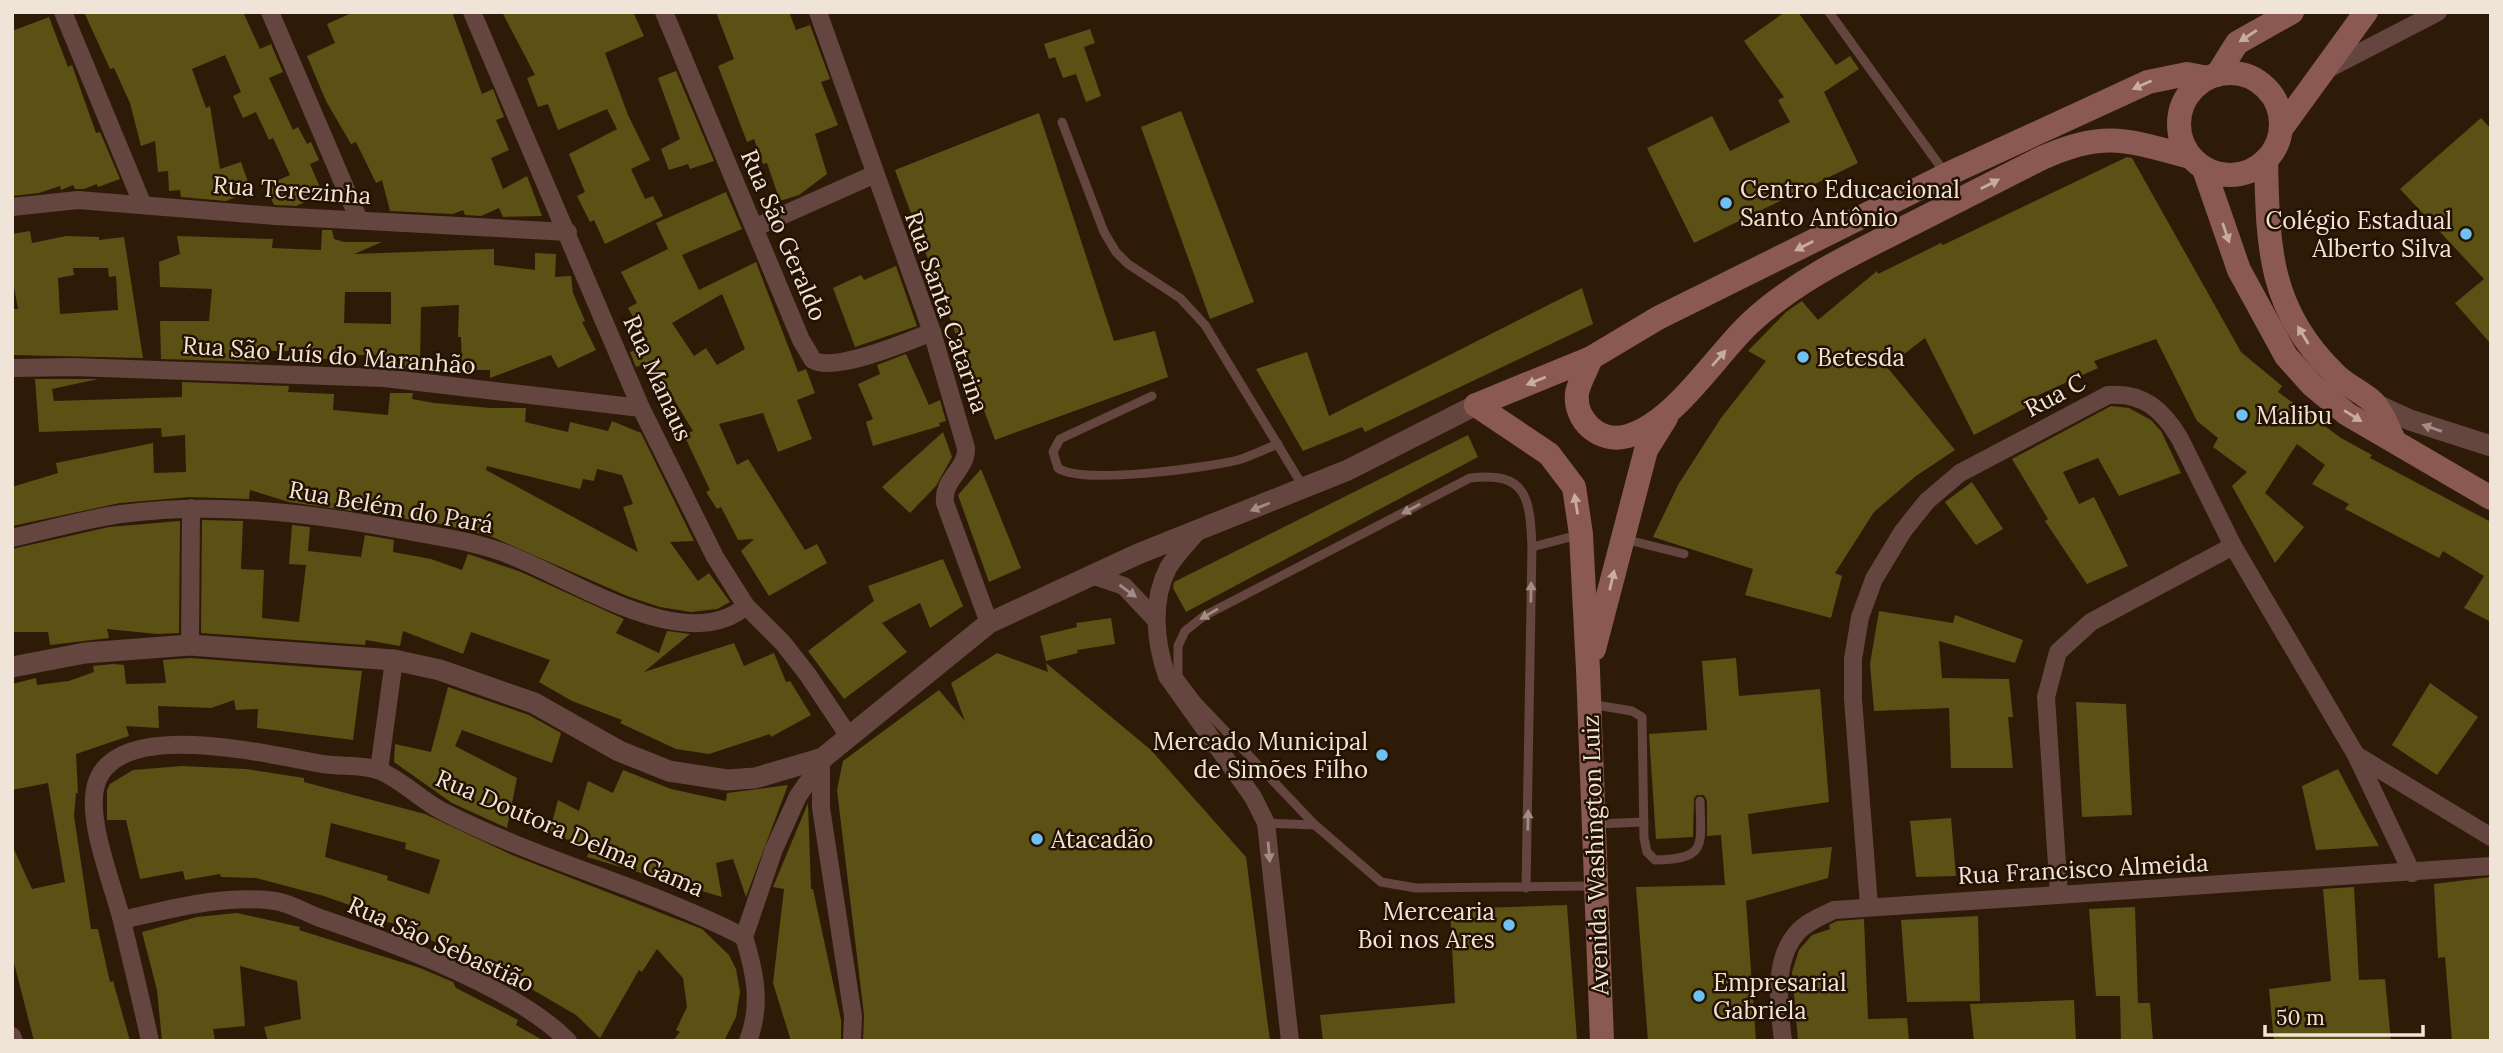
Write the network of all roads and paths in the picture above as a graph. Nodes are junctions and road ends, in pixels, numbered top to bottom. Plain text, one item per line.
1 (63, 12) edge
2 (270, 12) edge
3 (472, 12) edge
4 (664, 12) edge
5 (818, 12) edge
6 (1829, 12) edge
7 (2292, 12) edge
8 (2366, 12) edge
9 (2438, 12) edge
10 (2323, 72) junction
11 (2213, 76) junction
12 (1062, 122) dead end
13 (2281, 129) junction
14 (2266, 160) junction
15 (2197, 163) junction
16 (873, 175) junction
17 (1947, 175) junction
18 (142, 203) junction
19 (12, 207) edge
20 (359, 220) junction
21 (756, 227) junction
22 (568, 232) junction
23 (932, 332) junction
24 (1591, 358) junction
25 (12, 368) edge
26 (1152, 396) dead end
27 (2375, 404) junction
28 (1476, 405) junction
29 (641, 408) junction
30 (1672, 408) junction
31 (2394, 440) junction
32 (1278, 444) junction
33 (2491, 446) edge
34 (1305, 489) junction
35 (2491, 498) edge
36 (191, 508) junction
37 (1196, 533) junction
38 (1581, 534) junction
39 (12, 538) edge
40 (1621, 538) junction
41 (2233, 546) junction
42 (1532, 547) junction
43 (1684, 554) dead end
44 (1583, 564) junction
45 (1091, 575) junction
46 (746, 606) junction
47 (1156, 620) junction
48 (989, 622) junction
49 (190, 645) junction
50 (394, 660) junction
51 (12, 667) edge
52 (1588, 670) junction
53 (1590, 704) junction
54 (848, 735) junction
55 (2356, 755) junction
56 (822, 762) junction
57 (379, 770) junction
58 (1700, 801) dead end
59 (1644, 822) junction
60 (1266, 823) junction
61 (1595, 824) junction
62 (1315, 825) junction
63 (2491, 837) edge
64 (2491, 866) edge
65 (2412, 873) junction
66 (1598, 886) junction
67 (1526, 888) junction
68 (2059, 895) junction
69 (1869, 905) junction
70 (122, 920) junction
71 (744, 937) junction
72 (150, 1041) edge
73 (568, 1041) edge
74 (748, 1041) edge
75 (852, 1041) edge
76 (1290, 1041) edge
77 (1602, 1041) edge
78 (1783, 1041) edge

1 - 18 street
2 - 20 street
3 - 22 street, Rua Manaus
4 - 21 street, Rua São Geraldo
5 - 16 street, Rua Santa Catarina
6 - 17 lane
7 -> 11 main road
8 - 10 main road
9 - 10 street
10 - 13 main road
11 - 13 main road
11 - 15 main road
11 -> 17 main road
12 - 32 lane
13 - 14 main road
14 - 15 main road
27 -> 14 main road
30 -> 15 main road
15 -> 31 main road
16 - 21 street
16 - 23 street, Rua Santa Catarina
17 -> 24 main road
18 - 19 street, Rua Terezinha
18 - 20 street, Rua Terezinha
20 - 22 street, Rua Terezinha
21 - 23 street, Rua São Geraldo
22 - 29 street, Rua Manaus
23 - 48 street, Rua Santa Catarina
24 -> 28 main road
24 - 30 main road
25 - 29 street, Rua São Luís do Maranhão
26 - 32 lane
27 - 31 main road
33 -> 27 street
28 - 34 street
38 -> 28 main road, Avenida Washington Luiz
29 - 46 street, Rua Manaus
30 - 40 main road, Avenida Washington Luiz
31 - 35 main road
32 - 34 lane
34 -> 37 street
36 - 39 street, Rua Belém do Pará
36 - 46 street, Rua Belém do Pará
36 - 49 street
37 - 45 street
37 - 47 street
38 - 42 lane
38 - 44 main road, Avenida Washington Luiz
40 - 43 lane
40 - 44 main road
52 -> 40 main road, Avenida Washington Luiz
41 - 55 street, Rua C
41 - 68 street
41 - 69 street, Rua C
42 -> 62 lane
67 -> 42 lane
44 - 52 main road, Avenida Washington Luiz
45 -> 47 street
45 - 48 street
46 - 54 street, Rua Manaus
47 - 60 street
48 - 54 street
49 - 50 street
49 - 51 street
50 - 56 street
50 - 57 street
52 - 53 main road, Avenida Washington Luiz
53 - 59 lane
53 - 61 main road, Avenida Washington Luiz
54 - 56 street
55 - 63 street
55 - 65 street, Rua C
56 - 71 street
56 - 75 street
57 - 70 street, Rua Doutora Delma Gama
57 - 71 street, Rua Doutora Delma Gama
58 - 59 lane
59 - 61 lane
60 - 62 lane
60 -> 76 street
61 - 66 main road, Avenida Washington Luiz
62 - 67 lane
64 - 65 street, Rua Francisco Almeida
65 - 68 street, Rua Francisco Almeida
66 - 67 lane
66 - 77 main road, Avenida Washington Luiz
68 - 69 street, Rua Francisco Almeida
69 - 78 street, Rua Francisco Almeida
70 - 72 street
70 - 73 street, Rua São Sebastião
71 - 74 street

